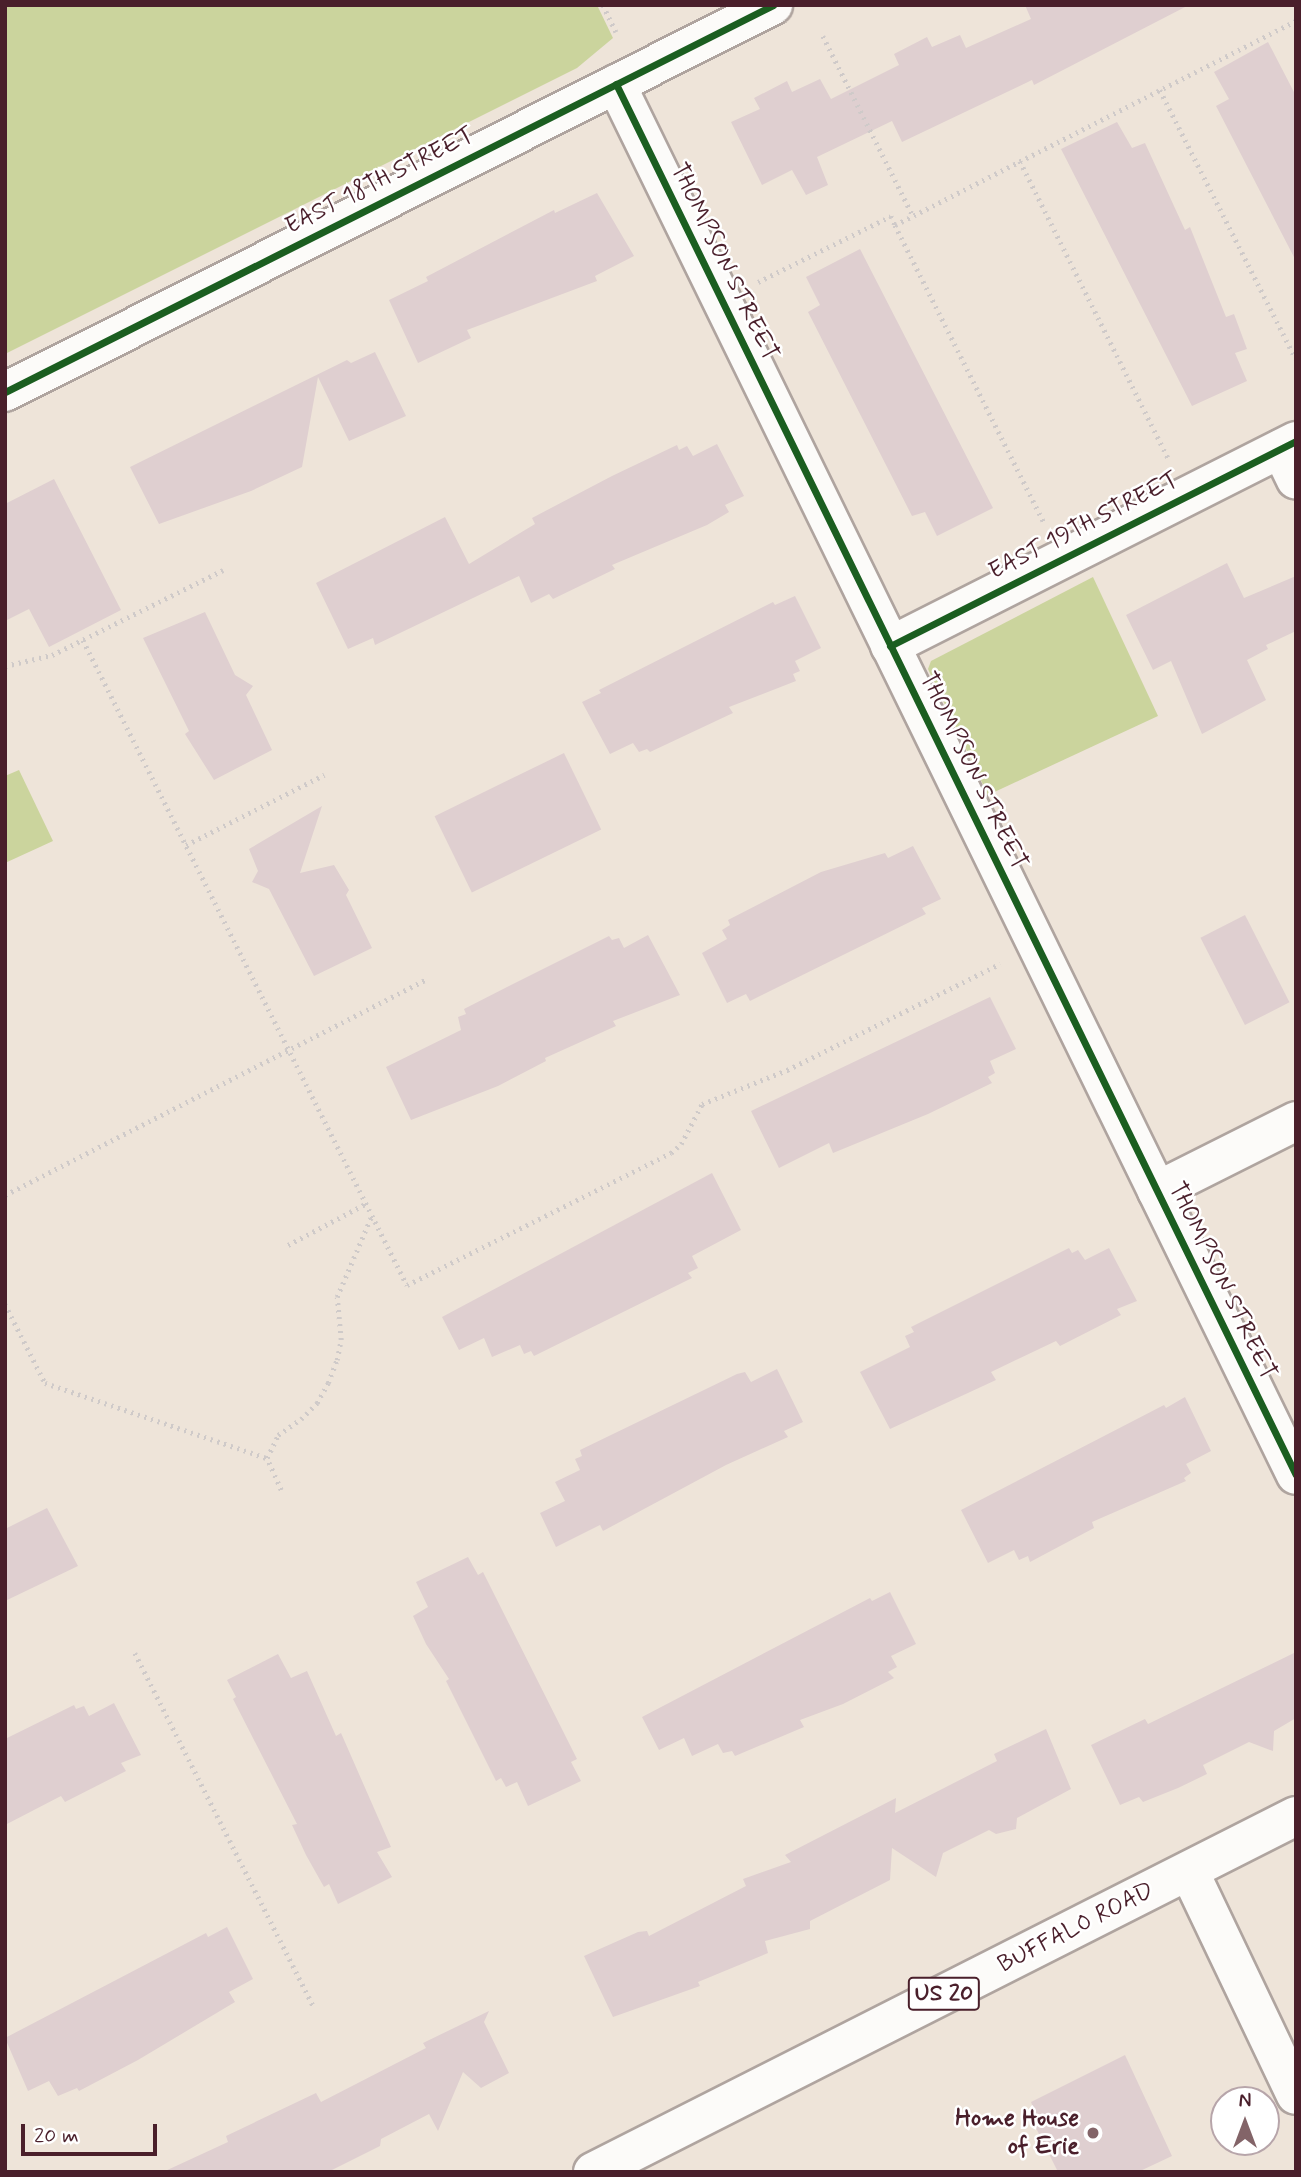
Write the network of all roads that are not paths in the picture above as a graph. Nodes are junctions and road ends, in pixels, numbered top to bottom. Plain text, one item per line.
1 (773, 5) edge
2 (616, 84) junction
3 (5, 392) edge
4 (1291, 457) edge
5 (890, 646) junction
6 (1296, 1121) edge
7 (1157, 1191) junction
8 (1296, 1475) edge
9 (1296, 1816) edge
10 (1189, 1871) junction
11 (1296, 2095) edge
12 (593, 2172) edge

1 - 2 street, EAST 18TH STREET
2 - 3 street, EAST 18TH STREET
2 - 5 street, THOMPSON STREET
4 - 5 street, EAST 19TH STREET
5 - 7 street, THOMPSON STREET
6 - 7 street
7 - 8 street, THOMPSON STREET
9 - 10 street, BUFFALO ROAD / US 20
10 - 11 street
10 - 12 street, BUFFALO ROAD / US 20

